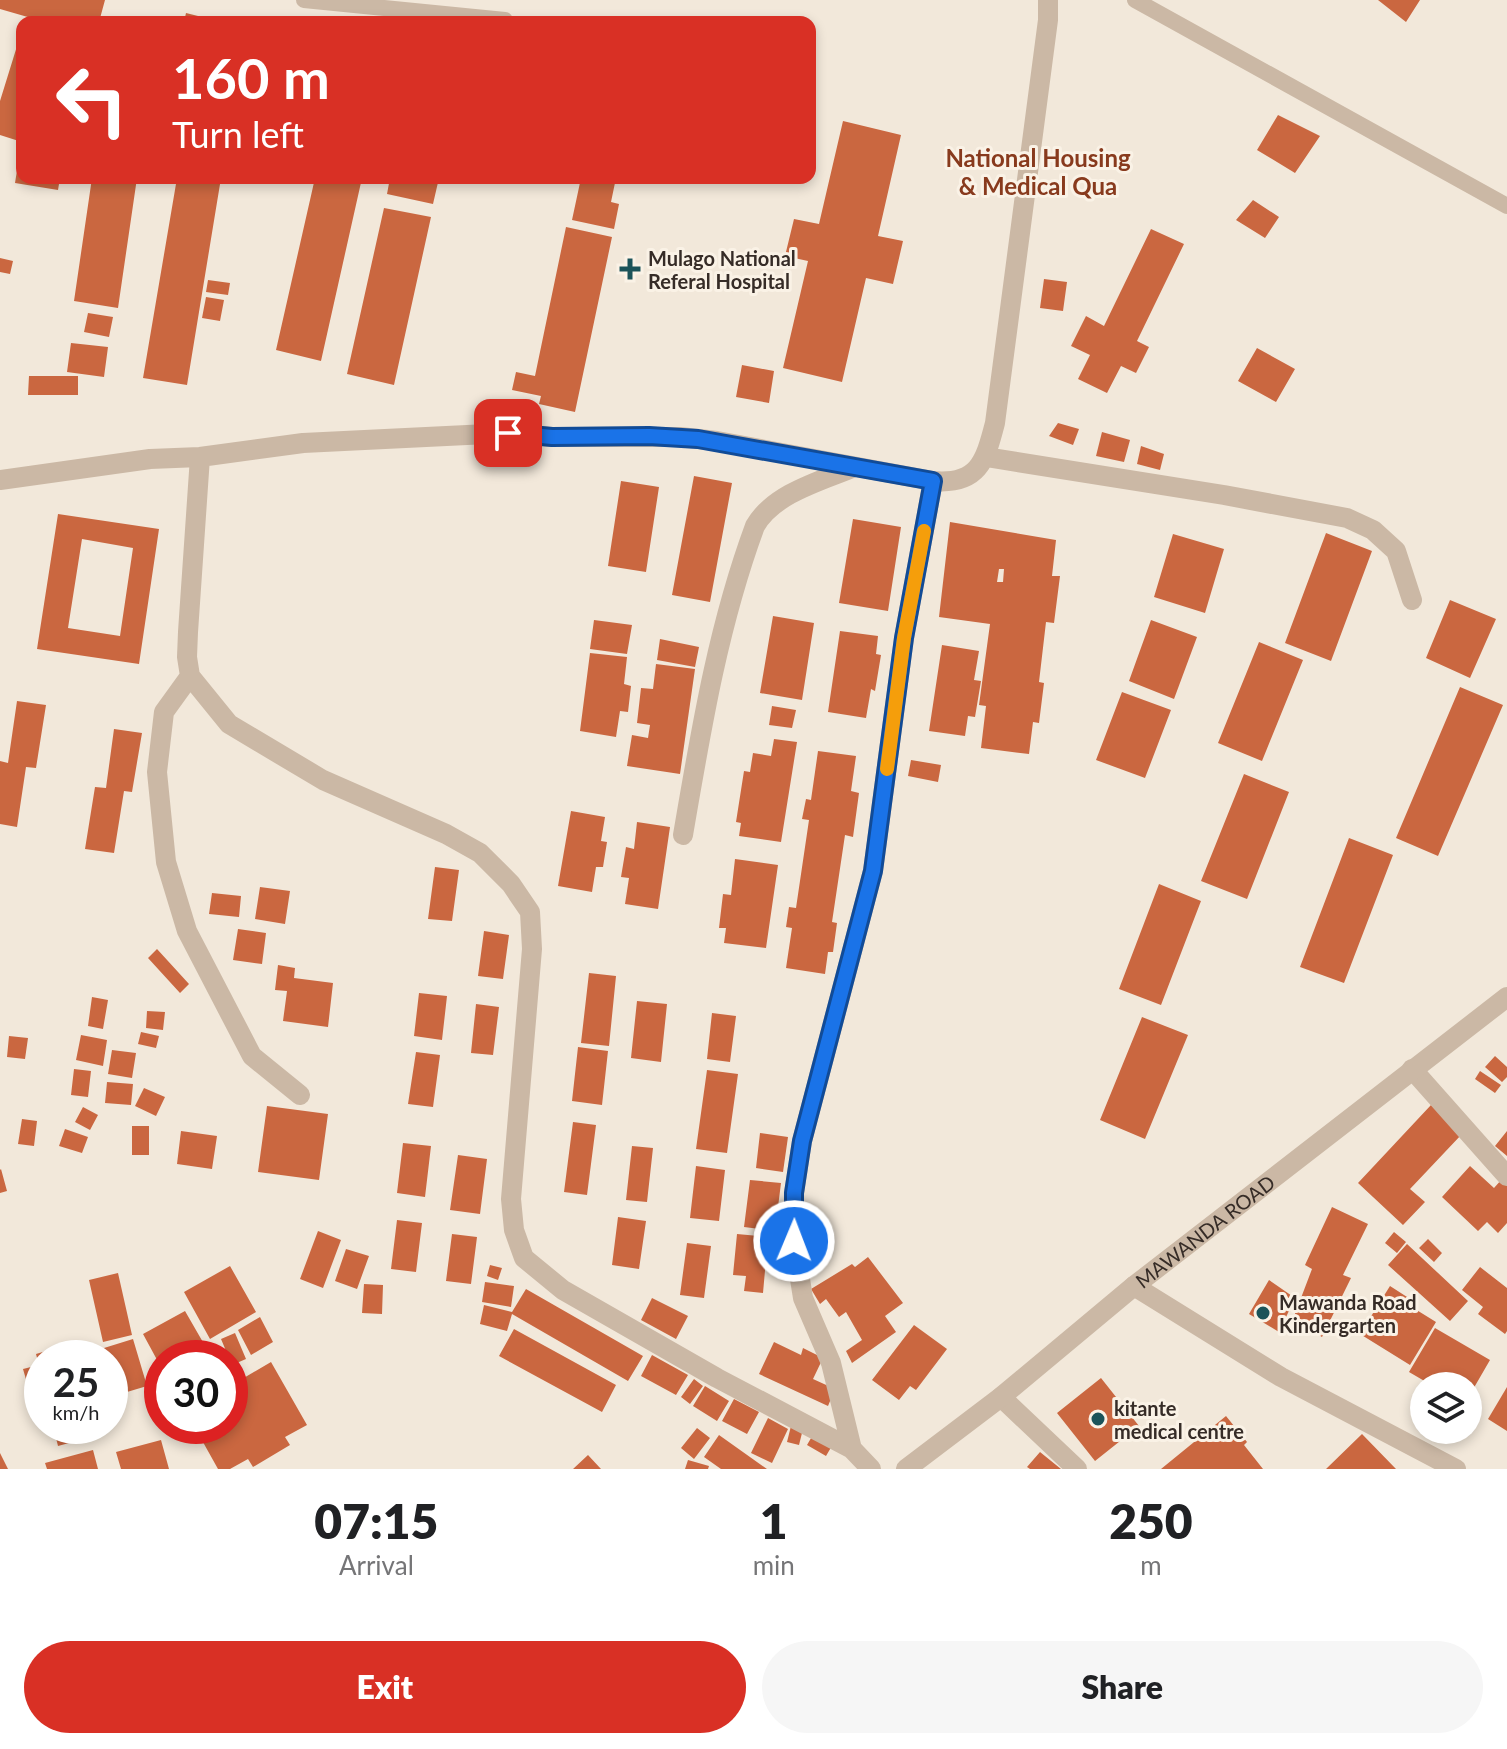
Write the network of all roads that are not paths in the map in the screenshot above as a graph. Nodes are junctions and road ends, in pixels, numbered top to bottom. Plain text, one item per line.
1 (304, 0) edge
2 (1061, 0) edge
3 (1135, 0) edge
4 (1048, 10) edge
5 (402, 16) edge
6 (1507, 206) edge
7 (200, 457) junction
8 (986, 457) junction
9 (852, 468) junction
10 (0, 480) edge
11 (933, 481) junction
12 (1412, 600) dead end
13 (190, 676) junction
14 (683, 835) dead end
15 (1507, 997) edge
16 (1412, 1069) junction
17 (300, 1095) dead end
18 (1507, 1176) edge
19 (1134, 1286) junction
20 (1001, 1397) junction
21 (852, 1449) junction
22 (871, 1469) edge
23 (906, 1469) edge
24 (1077, 1469) edge
25 (1456, 1469) edge

1 - 5 lane
2 - 4 lane
3 - 6 lane
4 - 8 street
7 - 9 street
7 - 10 street
7 - 13 street
8 - 11 street
8 - 12 street
9 - 11 street
9 - 14 street
11 - 21 street
13 - 17 street
13 - 21 street
15 - 16 street, MAWANDA ROAD
16 - 18 street
16 - 19 street, MAWANDA ROAD
19 - 20 street, MAWANDA ROAD
19 - 25 street
20 - 23 street, MAWANDA ROAD
20 - 24 street
21 - 22 street

